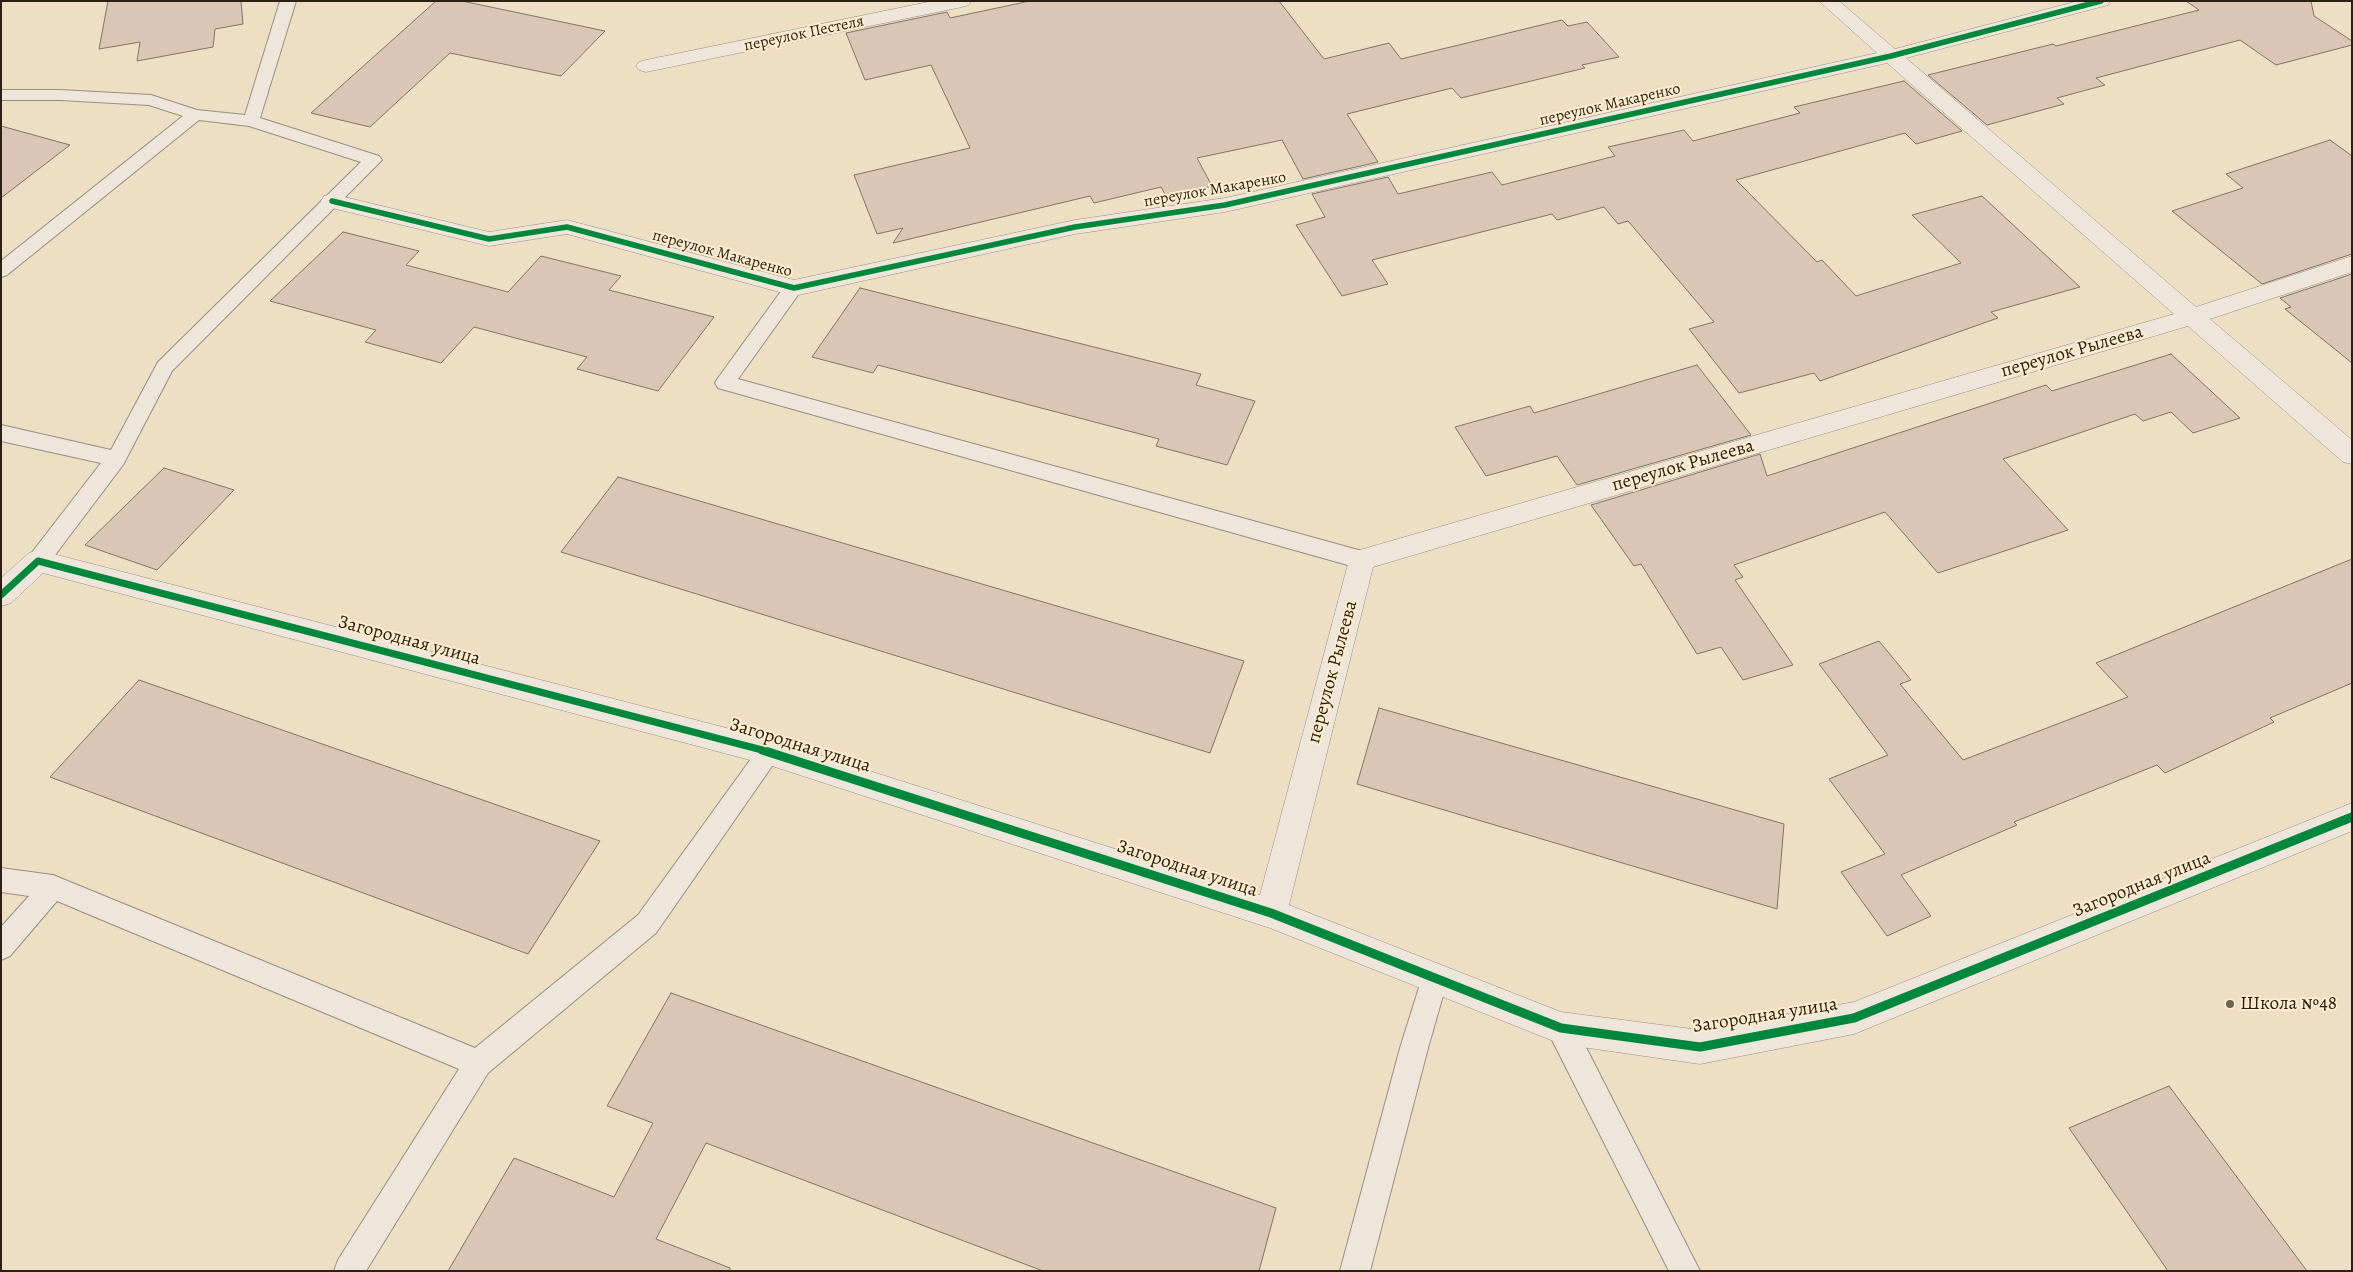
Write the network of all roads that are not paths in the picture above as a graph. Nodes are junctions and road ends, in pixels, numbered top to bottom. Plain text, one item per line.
1 (288, 1) edge
2 (962, 1) edge
3 (1828, 1) edge
4 (2102, 1) edge
5 (1891, 56) junction
6 (646, 66) dead end
7 (1, 94) edge
8 (195, 114) junction
9 (251, 121) junction
10 (332, 201) junction
11 (2352, 264) edge
12 (1, 271) edge
13 (794, 288) junction
14 (2192, 317) junction
15 (1, 434) edge
16 (2352, 455) edge
17 (116, 459) junction
18 (1362, 560) junction
19 (38, 561) junction
20 (1, 595) edge
21 (770, 752) junction
22 (2352, 818) edge
23 (1, 880) edge
24 (54, 887) junction
25 (1271, 913) junction
26 (1, 946) edge
27 (1435, 978) junction
28 (1561, 1028) junction
29 (478, 1063) junction
30 (349, 1271) edge
31 (1355, 1271) edge
32 (1685, 1271) edge

1 - 9 lane
2 - 6 street, переулок Пестеля
3 - 5 street
4 - 5 street, переулок Макаренко
5 - 13 street, переулок Макаренко
5 - 14 street
7 - 8 lane
8 - 9 lane
8 - 12 lane
9 - 10 lane
10 - 13 street, переулок Макаренко
10 - 17 lane
11 - 14 street, переулок Рылеева
13 - 18 lane
14 - 16 street
14 - 18 street, переулок Рылеева
15 - 17 lane
17 - 19 lane
18 - 25 street, переулок Рылеева
19 - 20 street
19 - 21 street, Загородная улица
21 - 25 street, Загородная улица
21 - 29 lane
22 - 28 street, Загородная улица
23 - 24 lane
24 - 26 lane
24 - 29 lane
25 - 27 street, Загородная улица
27 - 28 street, Загородная улица
27 - 31 lane
28 - 32 lane
29 - 30 lane

